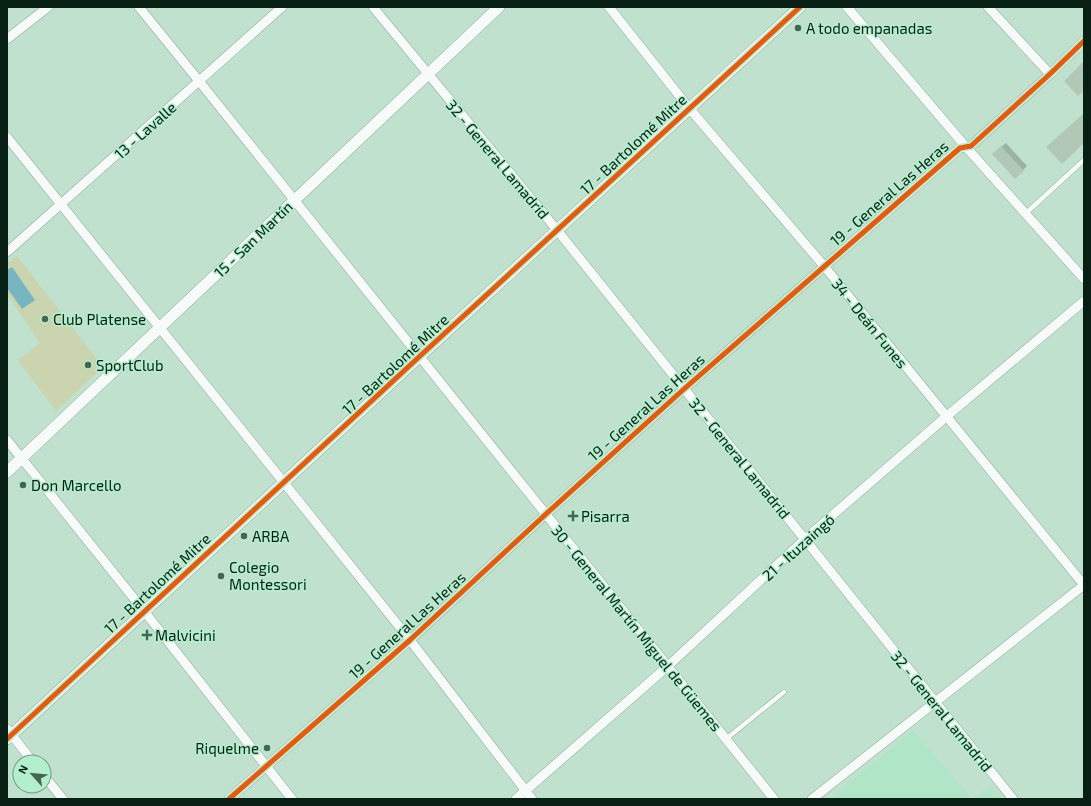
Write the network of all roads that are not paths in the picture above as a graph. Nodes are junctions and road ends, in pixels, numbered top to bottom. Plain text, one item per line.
1 (48, 7) edge
2 (139, 7) edge
3 (282, 7) edge
4 (373, 7) edge
5 (499, 7) edge
6 (609, 7) edge
7 (800, 7) edge
8 (848, 7) edge
9 (988, 7) edge
10 (7, 40) edge
11 (1084, 41) edge
12 (1050, 74) junction
13 (428, 75) junction
14 (199, 80) junction
15 (689, 108) junction
16 (7, 137) edge
17 (966, 147) junction
18 (1084, 160) edge
19 (294, 199) junction
20 (61, 205) junction
21 (1025, 214) junction
22 (557, 230) junction
23 (7, 252) edge
24 (824, 266) junction
25 (1084, 279) edge
26 (1084, 300) edge
27 (159, 328) junction
28 (420, 356) junction
29 (684, 389) junction
30 (947, 416) junction
31 (7, 440) edge
32 (22, 458) junction
33 (7, 472) edge
34 (283, 484) junction
35 (546, 514) junction
36 (805, 540) junction
37 (1084, 585) edge
38 (144, 611) junction
39 (410, 640) junction
40 (668, 666) junction
41 (784, 692) dead end
42 (934, 701) junction
43 (9, 734) edge
44 (726, 740) junction
45 (26, 754) edge
46 (266, 766) junction
47 (52, 786) edge
48 (526, 791) junction
49 (63, 799) edge
50 (229, 799) edge
51 (292, 799) edge
52 (516, 799) edge
53 (532, 799) edge
54 (774, 799) edge
55 (812, 799) edge
56 (1013, 799) edge

1 - 10 street
2 - 14 street, 30 - General Martín Miguel de Güemes
3 - 14 street, 13 - Lavalle
4 - 13 street, 32 - General Lamadrid
5 - 13 street, 15 - San Martín
6 - 15 street, 34 - Deán Funes
7 - 15 street, 17 - Bartolomé Mitre
8 - 17 street
9 - 12 street
11 - 12 street, 19 - General Las Heras
12 - 17 street, 19 - General Las Heras
13 - 19 street, 15 - San Martín
13 - 22 street, 32 - General Lamadrid
14 - 19 street, 30 - General Martín Miguel de Güemes
14 - 20 street, 13 - Lavalle
15 - 22 street, 17 - Bartolomé Mitre
15 - 24 street, 34 - Deán Funes
16 - 20 street
17 - 21 street
17 - 24 street, 19 - General Las Heras
18 - 21 lane
19 - 27 street, 15 - San Martín
19 - 28 street, 30 - General Martín Miguel de Güemes
20 - 23 street, 13 - Lavalle
20 - 27 street
21 - 25 street
22 - 28 street, 17 - Bartolomé Mitre
22 - 29 street, 32 - General Lamadrid
24 - 29 street, 19 - General Las Heras
24 - 30 street, 34 - Deán Funes
26 - 30 street, 21 - Ituzaingó
27 - 32 street, 15 - San Martín
27 - 34 street
28 - 34 street, 17 - Bartolomé Mitre
28 - 35 street, 30 - General Martín Miguel de Güemes
29 - 35 street, 19 - General Las Heras
29 - 36 street, 32 - General Lamadrid
30 - 36 street, 21 - Ituzaingó
30 - 37 street, 34 - Deán Funes
31 - 32 street
32 - 33 street, 15 - San Martín
32 - 38 street
34 - 38 street, 17 - Bartolomé Mitre
34 - 39 street
35 - 39 street, 19 - General Las Heras
35 - 40 street, 30 - General Martín Miguel de Güemes
36 - 40 street, 21 - Ituzaingó
36 - 42 street, 32 - General Lamadrid
37 - 42 street
38 - 43 street, 17 - Bartolomé Mitre
38 - 46 street
39 - 46 street, 19 - General Las Heras
39 - 48 street
40 - 44 street, 30 - General Martín Miguel de Güemes
40 - 48 street, 21 - Ituzaingó
41 - 44 lane
42 - 55 street
42 - 56 street, 32 - General Lamadrid
43 - 45 street
44 - 54 street, 30 - General Martín Miguel de Güemes
46 - 50 street, 19 - General Las Heras
46 - 51 street
47 - 49 street
48 - 52 street, 21 - Ituzaingó
48 - 53 street

